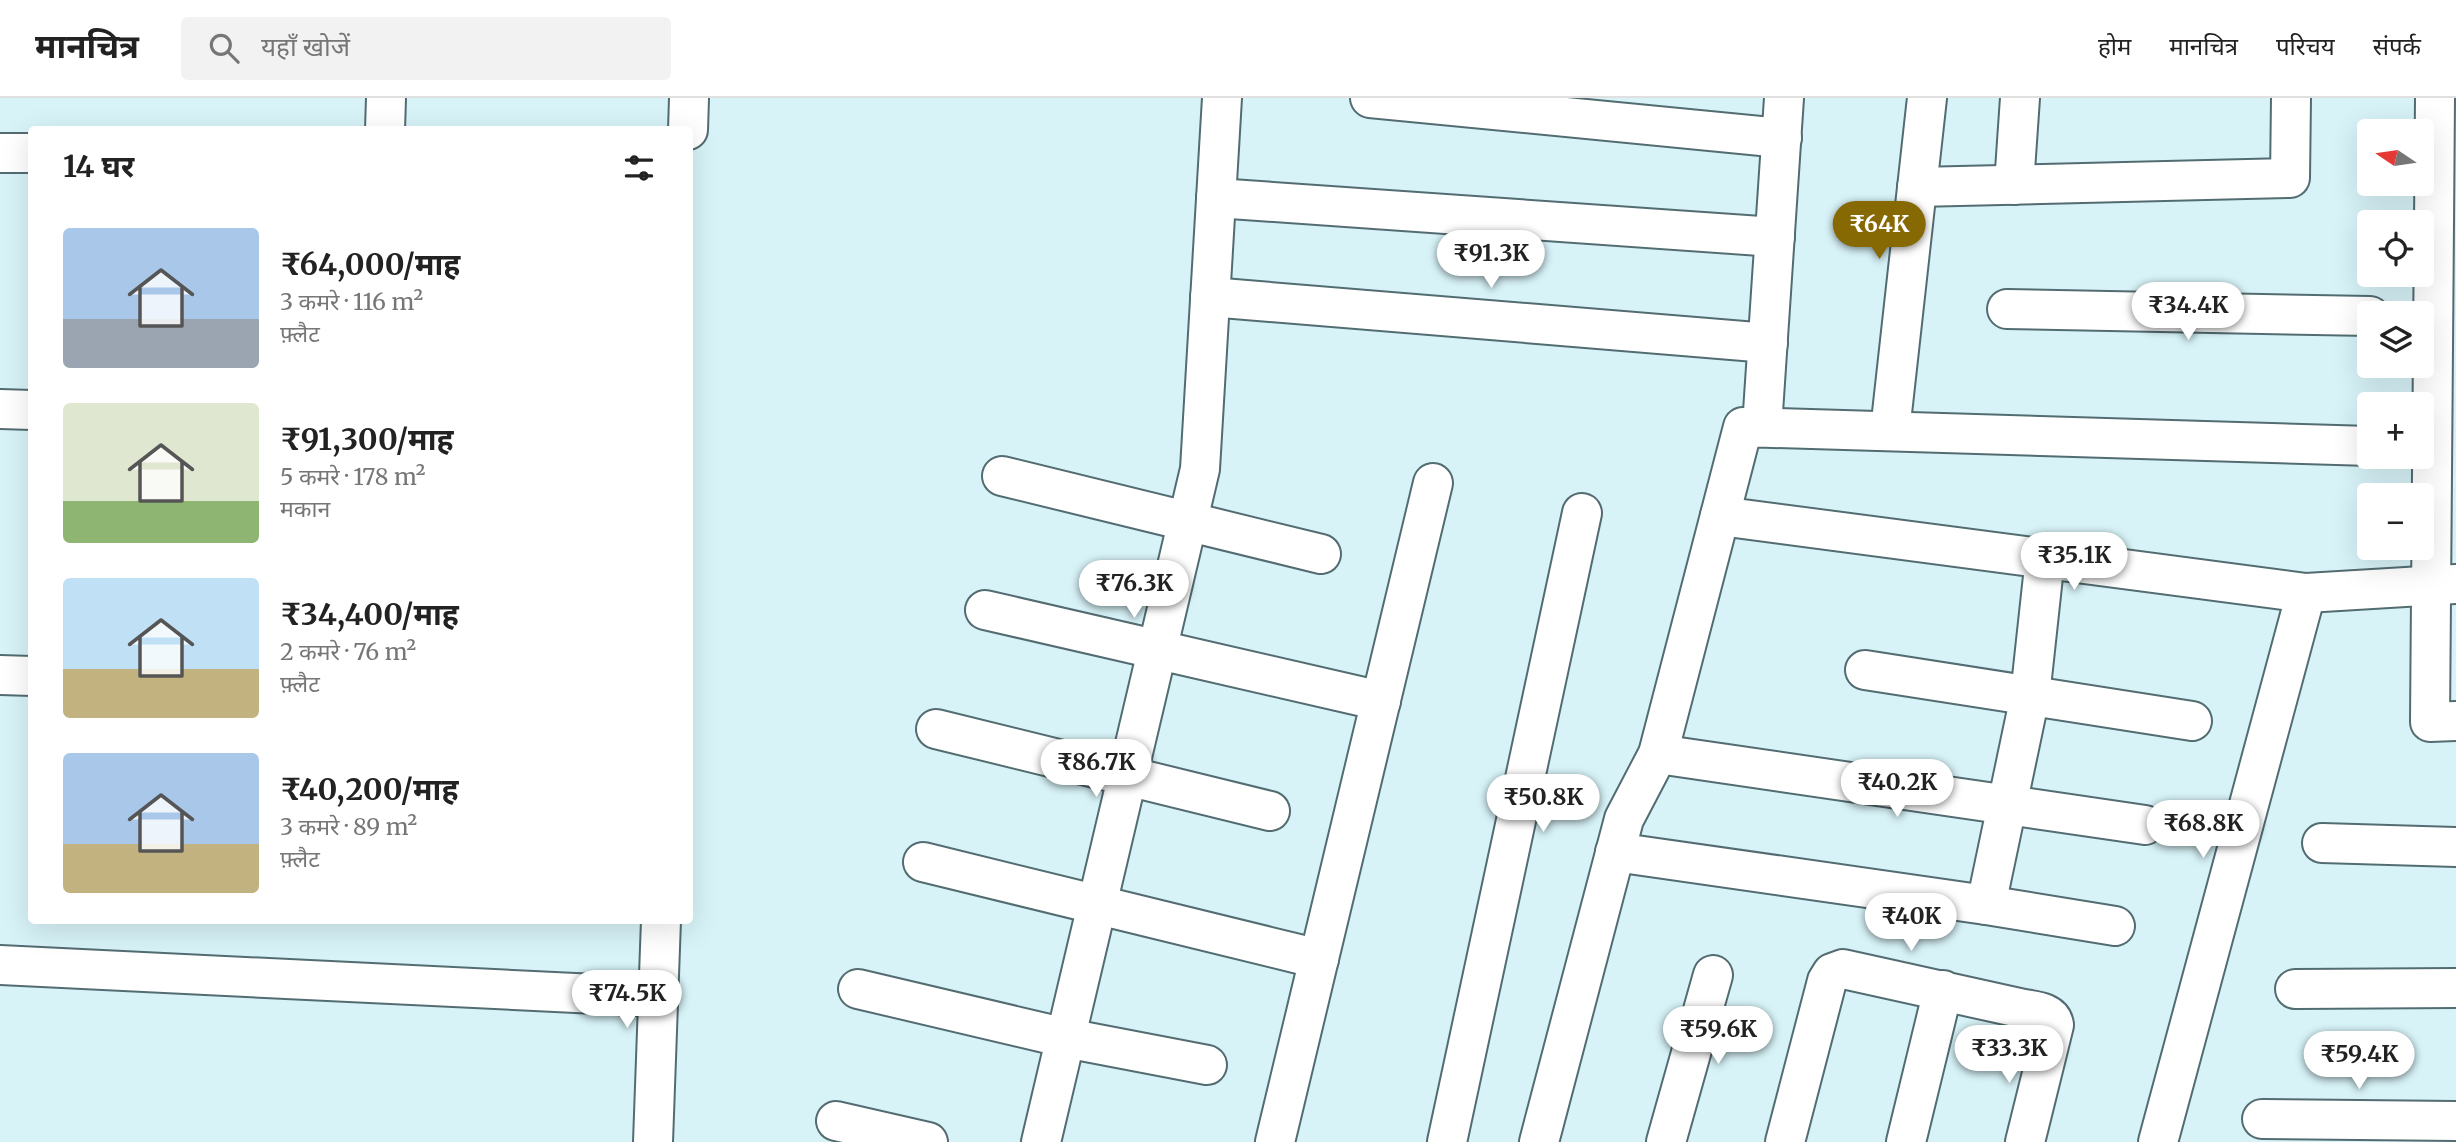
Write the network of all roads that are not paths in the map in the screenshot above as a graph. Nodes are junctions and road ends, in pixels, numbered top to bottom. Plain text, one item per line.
1 (386, 98) edge
2 (689, 98) edge
3 (1222, 98) edge
4 (1370, 98) edge
5 (1784, 98) edge
6 (1927, 98) edge
7 (2020, 98) edge
8 (2291, 98) edge
9 (2435, 98) edge
10 (385, 126) edge
11 (688, 126) edge
12 (1782, 138) junction
13 (0, 153) edge
14 (28, 153) edge
15 (2445, 179) edge
16 (2014, 185) junction
17 (1917, 187) junction
18 (1216, 198) junction
19 (1775, 237) junction
20 (1210, 297) junction
21 (2007, 310) dead end
22 (2357, 316) edge
23 (2437, 317) edge
24 (1768, 343) junction
25 (0, 409) edge
26 (28, 410) edge
27 (1762, 427) junction
28 (1891, 431) junction
29 (2357, 446) edge
30 (2437, 448) edge
31 (1002, 476) dead end
32 (1433, 484) dead end
33 (1582, 513) dead end
34 (1720, 516) junction
35 (1188, 521) junction
36 (1321, 554) dead end
37 (2045, 558) junction
38 (2444, 584) edge
39 (2306, 593) junction
40 (985, 610) dead end
41 (1158, 649) junction
42 (1865, 670) dead end
43 (0, 674) edge
44 (28, 676) edge
45 (2030, 696) junction
46 (1381, 701) junction
47 (2192, 721) dead end
48 (2456, 721) edge
49 (936, 729) dead end
50 (1658, 754) junction
51 (1128, 776) junction
52 (2008, 805) junction
53 (1270, 811) dead end
54 (2145, 825) dead end
55 (2322, 843) dead end
56 (2456, 847) edge
57 (1615, 852) junction
58 (923, 862) dead end
59 (1097, 904) junction
60 (1986, 905) junction
61 (661, 924) edge
62 (2115, 926) dead end
63 (1319, 960) junction
64 (0, 965) edge
65 (1713, 975) dead end
66 (2456, 988) edge
67 (858, 989) dead end
68 (2295, 989) dead end
69 (1943, 990) junction
70 (658, 998) junction
71 (1066, 1038) junction
72 (1207, 1065) dead end
73 (2262, 1119) dead end
74 (836, 1121) dead end
75 (2456, 1121) edge
76 (653, 1142) edge
77 (928, 1142) edge
78 (1041, 1142) edge
79 (1275, 1142) edge
80 (1447, 1142) edge
81 (1539, 1142) edge
82 (1666, 1142) edge
83 (1785, 1142) edge
84 (1906, 1142) edge
85 (2025, 1142) edge
86 (2158, 1142) edge

1 - 10 street
2 - 11 street
3 - 18 street
4 - 12 street
5 - 12 street
6 - 17 street
7 - 16 street
8 - 16 street
9 - 15 street
12 - 19 street
13 - 14 street
15 - 23 street
16 - 17 street
17 - 28 street
18 - 19 street
18 - 20 street
19 - 24 street
20 - 24 street
20 - 35 street
21 - 22 street
23 - 30 street
24 - 27 street
25 - 26 street
27 - 28 street
27 - 34 street
28 - 29 street
30 - 38 street
31 - 35 street
32 - 46 street
33 - 80 street
34 - 37 street
34 - 50 street
35 - 36 street
35 - 41 street
37 - 39 street
37 - 45 street
38 - 39 street
38 - 48 street
39 - 86 street
40 - 41 street
41 - 46 street
41 - 51 street
42 - 45 street
43 - 44 street
45 - 47 street
45 - 52 street
46 - 63 street
49 - 51 street
50 - 52 street
50 - 57 street
51 - 53 street
51 - 59 street
52 - 54 street
52 - 60 street
55 - 56 street
57 - 60 street
57 - 81 street
58 - 59 street
59 - 63 street
59 - 71 street
60 - 62 street
61 - 70 street
63 - 79 street
64 - 70 street
65 - 82 street
66 - 68 street
67 - 71 street
69 - 83 street
69 - 84 street
69 - 85 street
70 - 76 street
71 - 72 street
71 - 78 street
73 - 75 street
74 - 77 street

